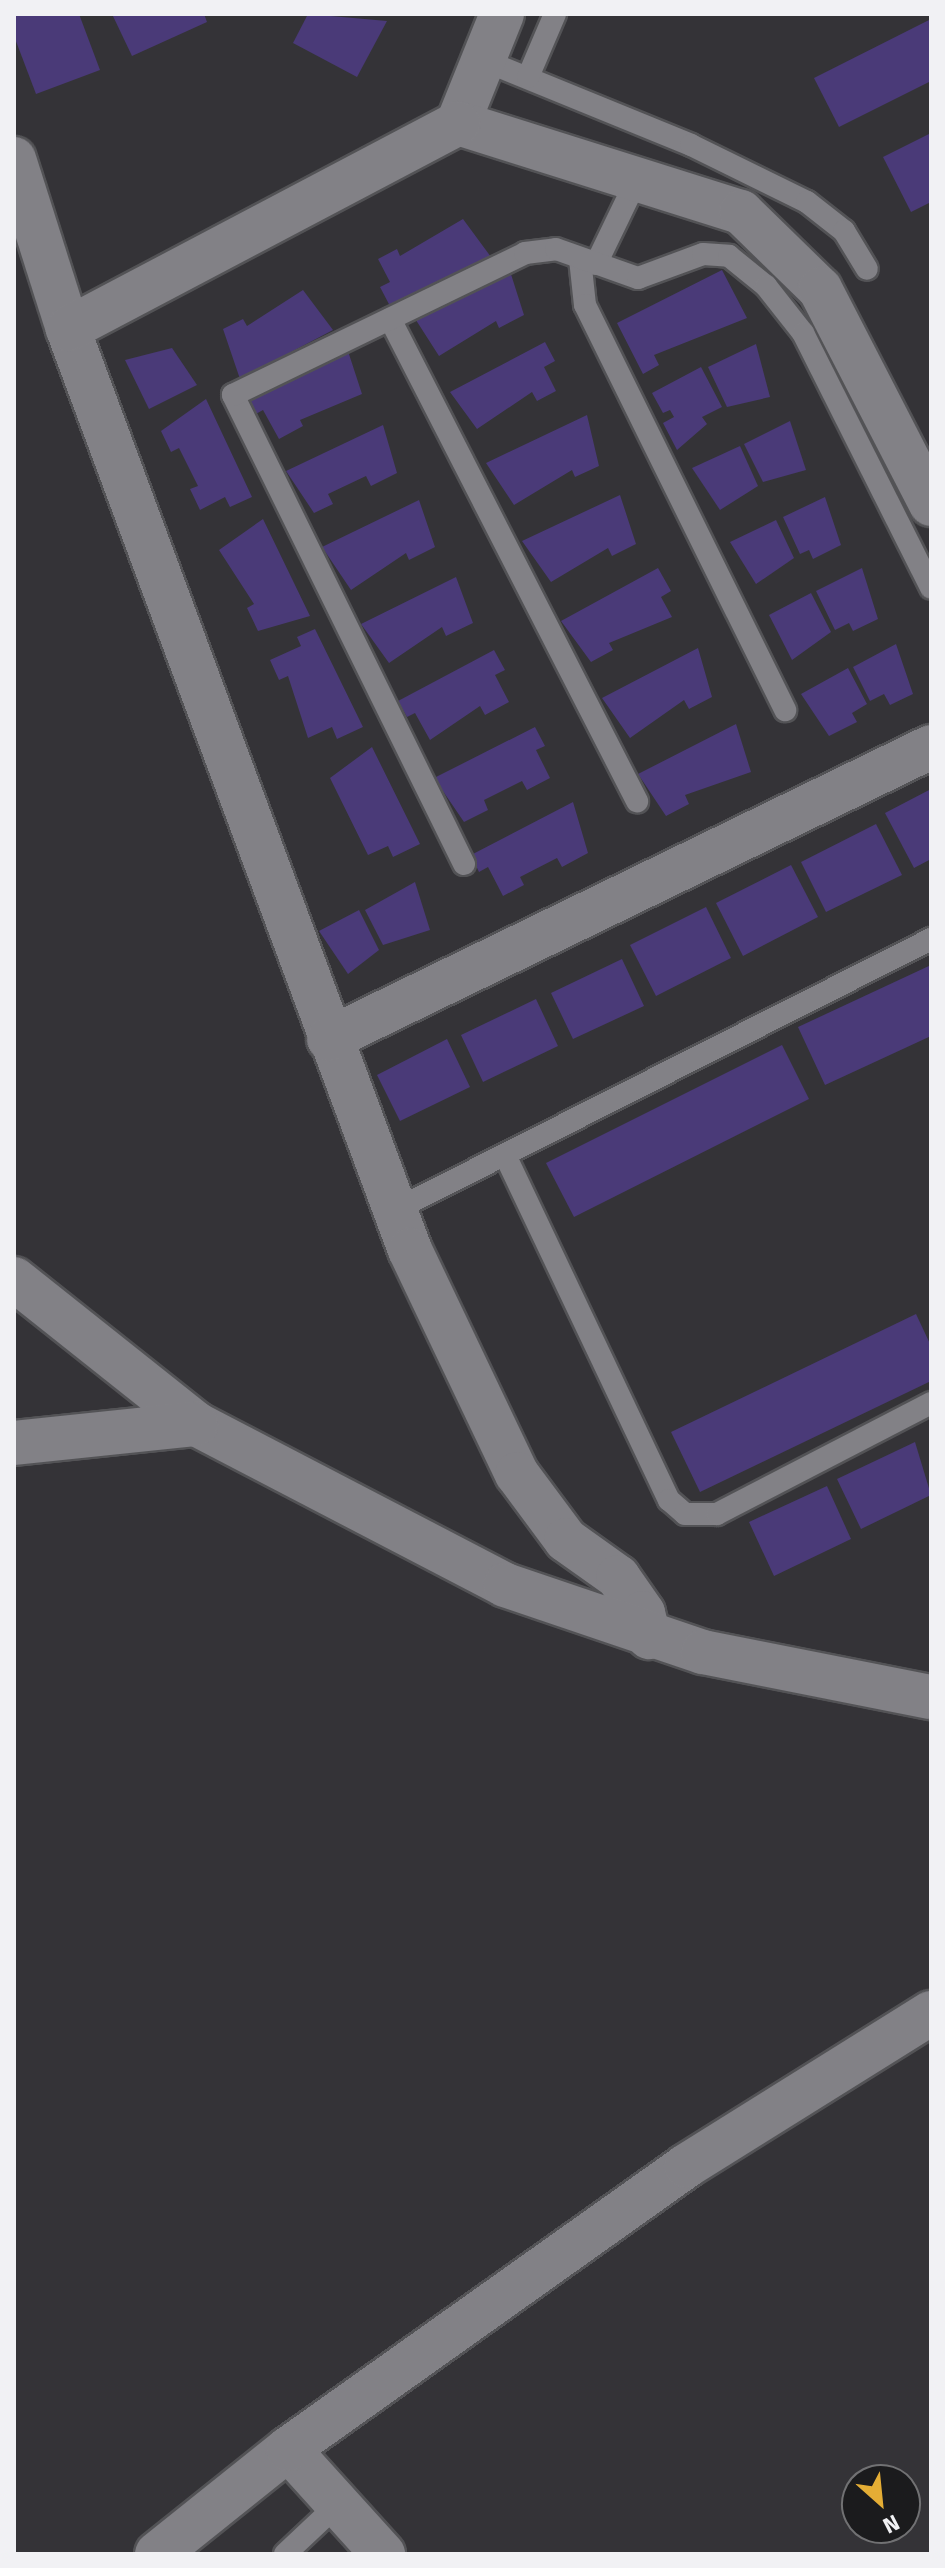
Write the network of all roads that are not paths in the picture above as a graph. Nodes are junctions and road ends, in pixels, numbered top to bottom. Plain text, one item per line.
1 (502, 14) edge
2 (555, 14) edge
3 (483, 60) junction
4 (528, 77) junction
5 (458, 123) junction
6 (14, 159) edge
7 (637, 179) junction
8 (588, 262) junction
9 (867, 269) dead end
10 (390, 319) junction
11 (68, 329) junction
12 (931, 504) edge
13 (931, 588) edge
14 (785, 710) dead end
15 (931, 747) edge
16 (637, 801) dead end
17 (464, 864) dead end
18 (931, 939) edge
19 (329, 1039) junction
20 (505, 1155) junction
21 (395, 1210) junction
22 (14, 1279) edge
23 (931, 1403) edge
24 (196, 1424) junction
25 (14, 1443) edge
26 (649, 1637) junction
27 (931, 1697) edge
28 (931, 2013) edge
29 (288, 2449) junction
30 (338, 2504) junction
31 (157, 2554) edge
32 (285, 2554) edge
33 (383, 2554) edge

1 - 3 street
2 - 4 lane
3 - 4 lane
3 - 5 street
4 - 9 lane
5 - 7 street
5 - 11 street
6 - 11 street
7 - 8 lane
7 - 12 street
8 - 10 lane
8 - 13 lane
8 - 14 lane
10 - 16 lane
10 - 17 lane
11 - 19 street
15 - 19 street
18 - 20 lane
19 - 21 street
20 - 21 lane
20 - 23 lane
21 - 26 street
22 - 24 street
24 - 25 street
24 - 26 street
26 - 27 street
28 - 29 street
29 - 30 street
29 - 31 street
30 - 32 lane
30 - 33 street

